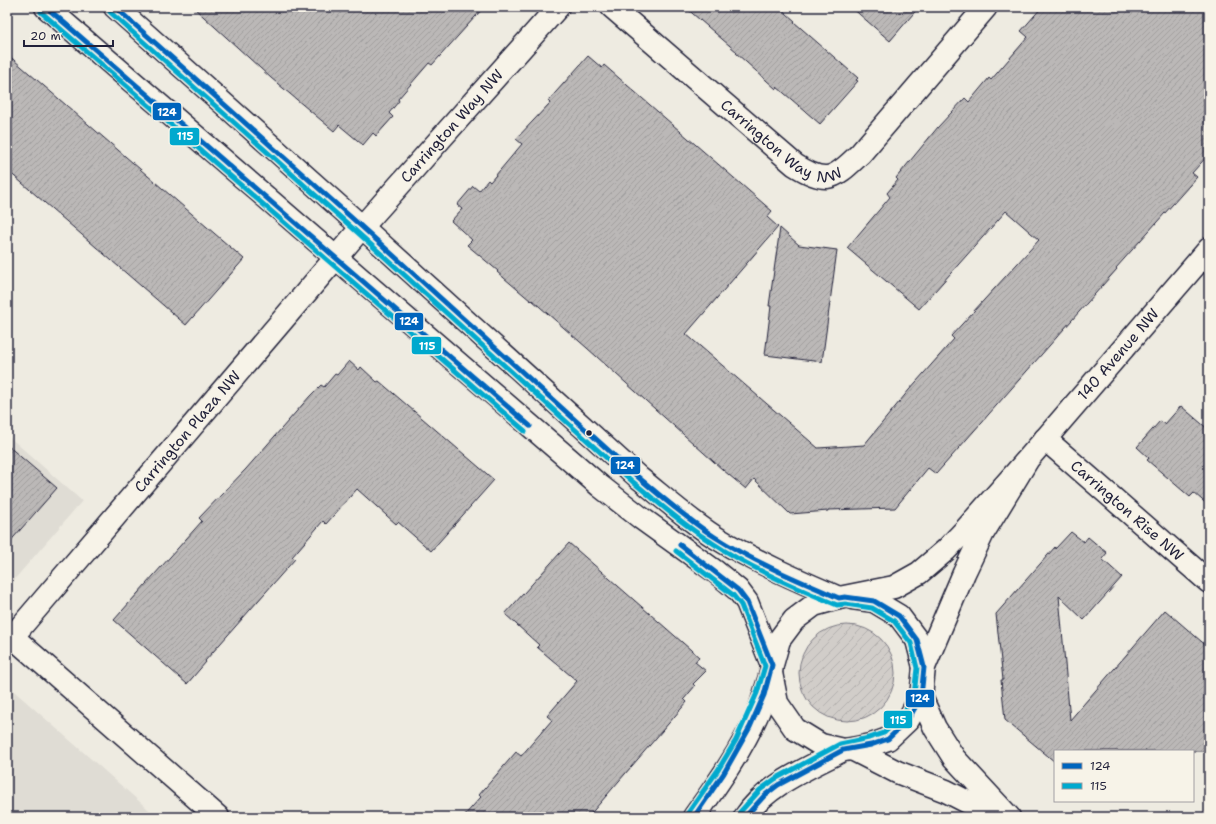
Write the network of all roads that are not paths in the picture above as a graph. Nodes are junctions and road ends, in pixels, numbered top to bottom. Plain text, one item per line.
1 (46, 7) edge
2 (115, 7) edge
3 (558, 7) edge
4 (612, 7) edge
5 (986, 7) edge
6 (362, 227) junction
7 (1209, 249) edge
8 (337, 258) junction
9 (1045, 439) junction
10 (1028, 459) junction
11 (1209, 582) edge
12 (842, 597) junction
13 (9, 637) edge
14 (924, 667) junction
15 (772, 669) junction
16 (921, 696) junction
17 (847, 749) junction
18 (218, 817) edge
19 (694, 817) edge
20 (745, 817) edge
21 (997, 817) edge
22 (1009, 817) edge

1 - 8 street
2 - 6 street
3 - 6 street, Carrington Way NW
4 - 5 street, Carrington Way NW
6 - 8 street, Carrington Plaza NW
6 - 12 street
7 - 9 street, 140 Avenue NW
8 - 13 street, Carrington Plaza NW
8 - 15 street
9 - 10 street, 140 Avenue NW
9 - 11 street, Carrington Rise NW
10 - 12 street, 140 Avenue NW
10 - 14 street, 140 Avenue NW
12 - 14 street, 140 Avenue NW
12 - 15 street, 140 Avenue NW
13 - 18 street, Carrington Plaza NW
14 - 16 street, 140 Avenue NW
15 - 17 street, 140 Avenue NW
15 - 19 street, 140 Avenue NW
16 - 17 street, 140 Avenue NW
16 - 22 street
17 - 20 street, 140 Avenue NW
17 - 21 street

